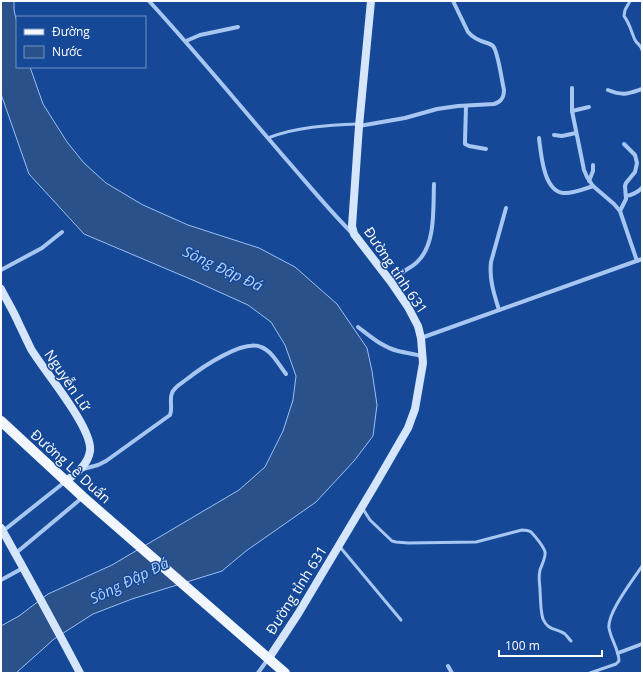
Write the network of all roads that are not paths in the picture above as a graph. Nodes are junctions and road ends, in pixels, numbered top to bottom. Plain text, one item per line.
1 (149, 1) edge
2 (371, 1) edge
3 (454, 1) edge
4 (630, 1) edge
5 (238, 27) dead end
6 (186, 41) junction
7 (642, 50) edge
8 (572, 88) dead end
9 (642, 89) edge
10 (608, 90) dead end
11 (466, 106) junction
12 (589, 107) dead end
13 (572, 110) junction
14 (359, 125) junction
15 (576, 133) junction
16 (554, 135) dead end
17 (268, 138) junction
18 (539, 138) dead end
19 (624, 144) dead end
20 (486, 149) dead end
21 (593, 165) dead end
22 (589, 181) junction
23 (434, 184) dead end
24 (594, 186) junction
25 (642, 188) edge
26 (626, 196) junction
27 (506, 208) dead end
28 (620, 211) junction
29 (62, 232) dead end
30 (354, 234) junction
31 (642, 259) edge
32 (637, 261) junction
33 (1, 270) edge
34 (391, 282) junction
35 (1, 289) edge
36 (499, 310) junction
37 (358, 327) dead end
38 (421, 338) junction
39 (423, 356) junction
40 (286, 374) dead end
41 (1, 421) edge
42 (82, 469) junction
43 (66, 481) junction
44 (83, 497) junction
45 (362, 508) junction
46 (2, 529) edge
47 (338, 546) junction
48 (16, 552) junction
49 (642, 566) edge
50 (23, 568) junction
51 (1, 580) edge
52 (401, 620) dead end
53 (571, 641) dead end
54 (642, 644) edge
55 (618, 653) junction
56 (269, 658) junction
57 (448, 666) dead end
58 (80, 673) edge
59 (258, 673) edge
60 (285, 673) edge
61 (452, 673) edge
62 (590, 673) edge

1 - 6 street
2 - 14 main road, Đường tỉnh 631
3 - 11 street
4 - 7 lane
5 - 6 street
6 - 17 street
8 - 13 street
9 - 10 street
11 - 14 street
11 - 20 street
12 - 13 street
13 - 15 street
14 - 17 lane
14 - 30 main road, Đường tỉnh 631
15 - 16 street
15 - 22 street
17 - 30 street
18 - 24 street
19 - 26 street
21 - 22 street
22 - 24 street
23 - 34 street
24 - 28 street
25 - 26 street
26 - 28 street
27 - 36 street
28 - 32 street
29 - 33 street
30 - 34 main road, Đường tỉnh 631
31 - 32 street
32 - 36 street
34 - 38 main road, Đường tỉnh 631
35 - 42 main road, Nguyễn Lữ
36 - 38 street
37 - 39 street
38 - 39 main road, Đường tỉnh 631
39 - 45 main road, Đường tỉnh 631
40 - 42 street
41 - 43 main road, Đường Lê Duẩn
42 - 43 main road, Nguyễn Lữ
43 - 44 main road, Đường Lê Duẩn
43 - 46 street
44 - 48 street
44 - 56 main road, Đường Lê Duẩn
45 - 47 main road, Đường tỉnh 631
45 - 53 lane
46 - 48 main road
47 - 52 lane
47 - 56 main road, Đường tỉnh 631
48 - 50 main road
49 - 55 lane
50 - 51 street
50 - 58 main road
54 - 55 street
55 - 62 lane
56 - 59 street
56 - 60 main road, Đường Lê Duẩn
57 - 61 street

